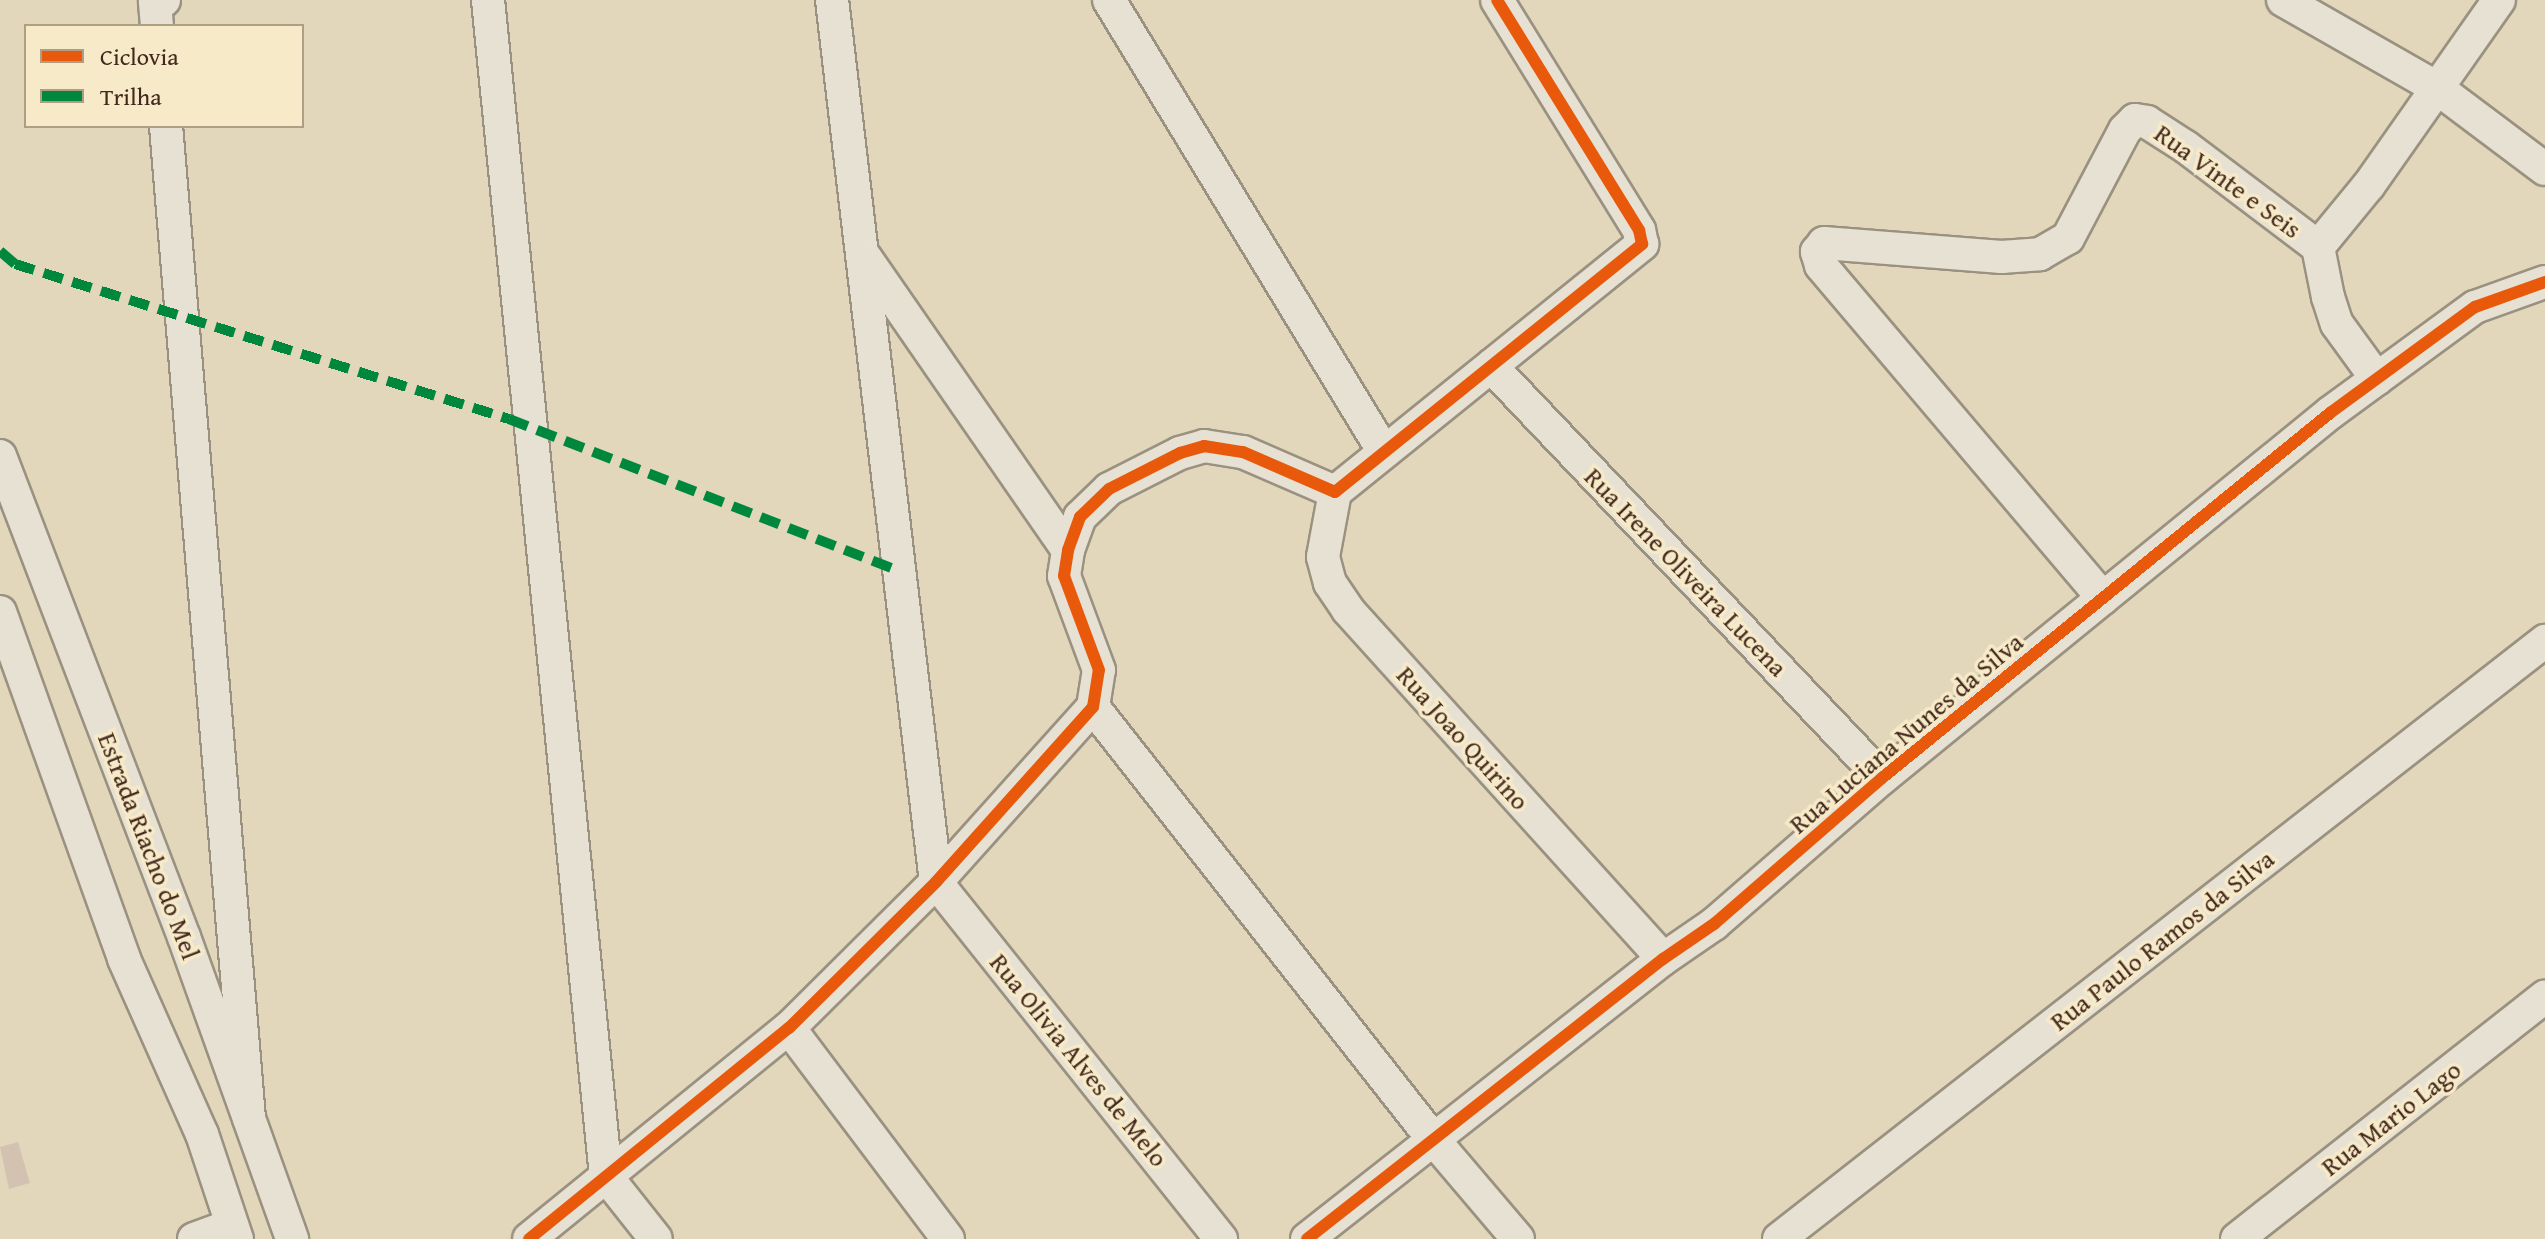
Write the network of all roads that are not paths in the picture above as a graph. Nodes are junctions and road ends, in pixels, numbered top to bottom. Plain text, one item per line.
1 (164, 0) edge
2 (488, 0) edge
3 (832, 0) edge
4 (1109, 0) edge
5 (1497, 0) edge
6 (2283, 0) edge
7 (2499, 0) edge
8 (157, 24) edge
9 (2437, 88) junction
10 (166, 128) edge
11 (2545, 169) edge
12 (2318, 247) junction
13 (861, 252) junction
14 (2545, 282) edge
15 (1491, 366) junction
16 (2377, 379) junction
17 (1384, 452) junction
18 (0, 456) edge
19 (1335, 492) junction
20 (1068, 550) junction
21 (2103, 598) junction
22 (0, 612) edge
23 (2545, 641) edge
24 (1093, 707) junction
25 (1882, 778) junction
26 (936, 882) junction
27 (1663, 959) junction
28 (2545, 997) edge
29 (789, 1028) junction
30 (249, 1118) junction
31 (1433, 1139) junction
32 (606, 1176) junction
33 (235, 1232) edge
34 (194, 1239) edge
35 (292, 1239) edge
36 (529, 1239) edge
37 (656, 1239) edge
38 (948, 1239) edge
39 (1221, 1239) edge
40 (1307, 1239) edge
41 (1518, 1239) edge
42 (1779, 1239) edge
43 (2237, 1239) edge

1 - 8 street
2 - 32 street
3 - 13 street
4 - 17 street
5 - 15 street
6 - 9 street
7 - 9 street
9 - 11 street
9 - 12 street
10 - 30 street
12 - 16 street
12 - 21 street, Rua Vinte e Seis
13 - 20 street
13 - 26 street
14 - 16 street, Rua Luciana Nunes da Silva
15 - 17 street
15 - 25 street, Rua Irene Oliveira Lucena
16 - 21 street, Rua Luciana Nunes da Silva
17 - 19 street
18 - 30 street, Estrada Riacho do Mel
19 - 20 street
19 - 27 street, Rua Joao Quirino
20 - 24 street
21 - 25 street, Rua Luciana Nunes da Silva
22 - 33 street
23 - 42 street, Rua Paulo Ramos da Silva
24 - 26 street
24 - 31 street
25 - 27 street, Rua Luciana Nunes da Silva
26 - 29 street
26 - 39 street, Rua Olivia Alves de Melo
27 - 31 street, Rua Luciana Nunes da Silva
28 - 43 street, Rua Mario Lago
29 - 32 street
29 - 38 street
30 - 35 street, Estrada Riacho do Mel
31 - 40 street, Rua Luciana Nunes da Silva
31 - 41 street
32 - 36 street
32 - 37 street
33 - 34 street

